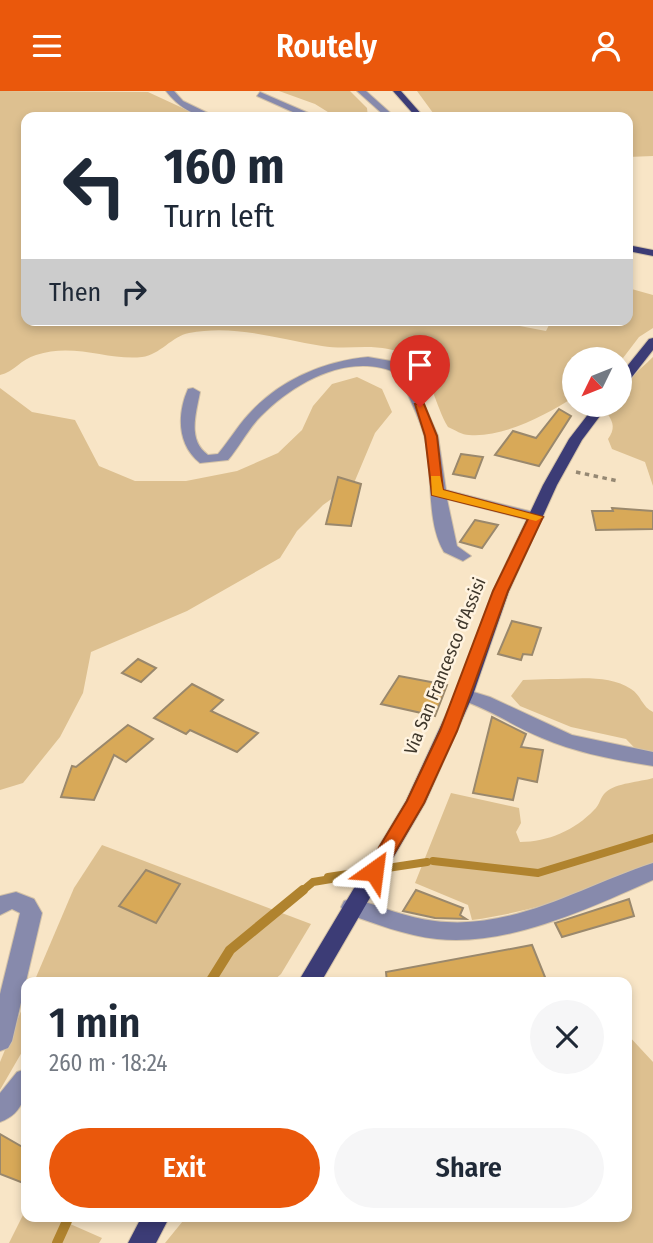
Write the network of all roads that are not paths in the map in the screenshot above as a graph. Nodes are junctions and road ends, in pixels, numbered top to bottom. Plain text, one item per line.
1 (170, 91) edge
2 (361, 91) edge
3 (397, 91) edge
4 (260, 93) dead end
5 (201, 112) edge
6 (300, 112) edge
7 (385, 112) edge
8 (416, 112) edge
9 (653, 342) edge
10 (632, 368) edge
11 (193, 392) dead end
12 (594, 417) edge
13 (437, 492) junction
14 (536, 517) junction
15 (463, 556) dead end
16 (464, 695) junction
17 (653, 759) edge
18 (653, 871) edge
19 (0, 906) edge
20 (352, 907) junction
21 (312, 977) edge
22 (0, 1041) edge
23 (21, 1086) edge
24 (0, 1111) edge
25 (153, 1222) edge
26 (141, 1243) edge

1 - 5 street
2 - 7 street
3 - 8 main road
4 - 6 street
9 - 10 main road
11 - 13 street
12 - 14 main road, Via San Francesco d'Assisi
13 - 14 street
13 - 15 street
14 - 16 main road, Via San Francesco d'Assisi
16 - 17 street
16 - 20 main road, Via San Francesco d'Assisi
18 - 20 street
19 - 22 street
20 - 21 main road, Via San Francesco d'Assisi
23 - 24 street
25 - 26 main road

